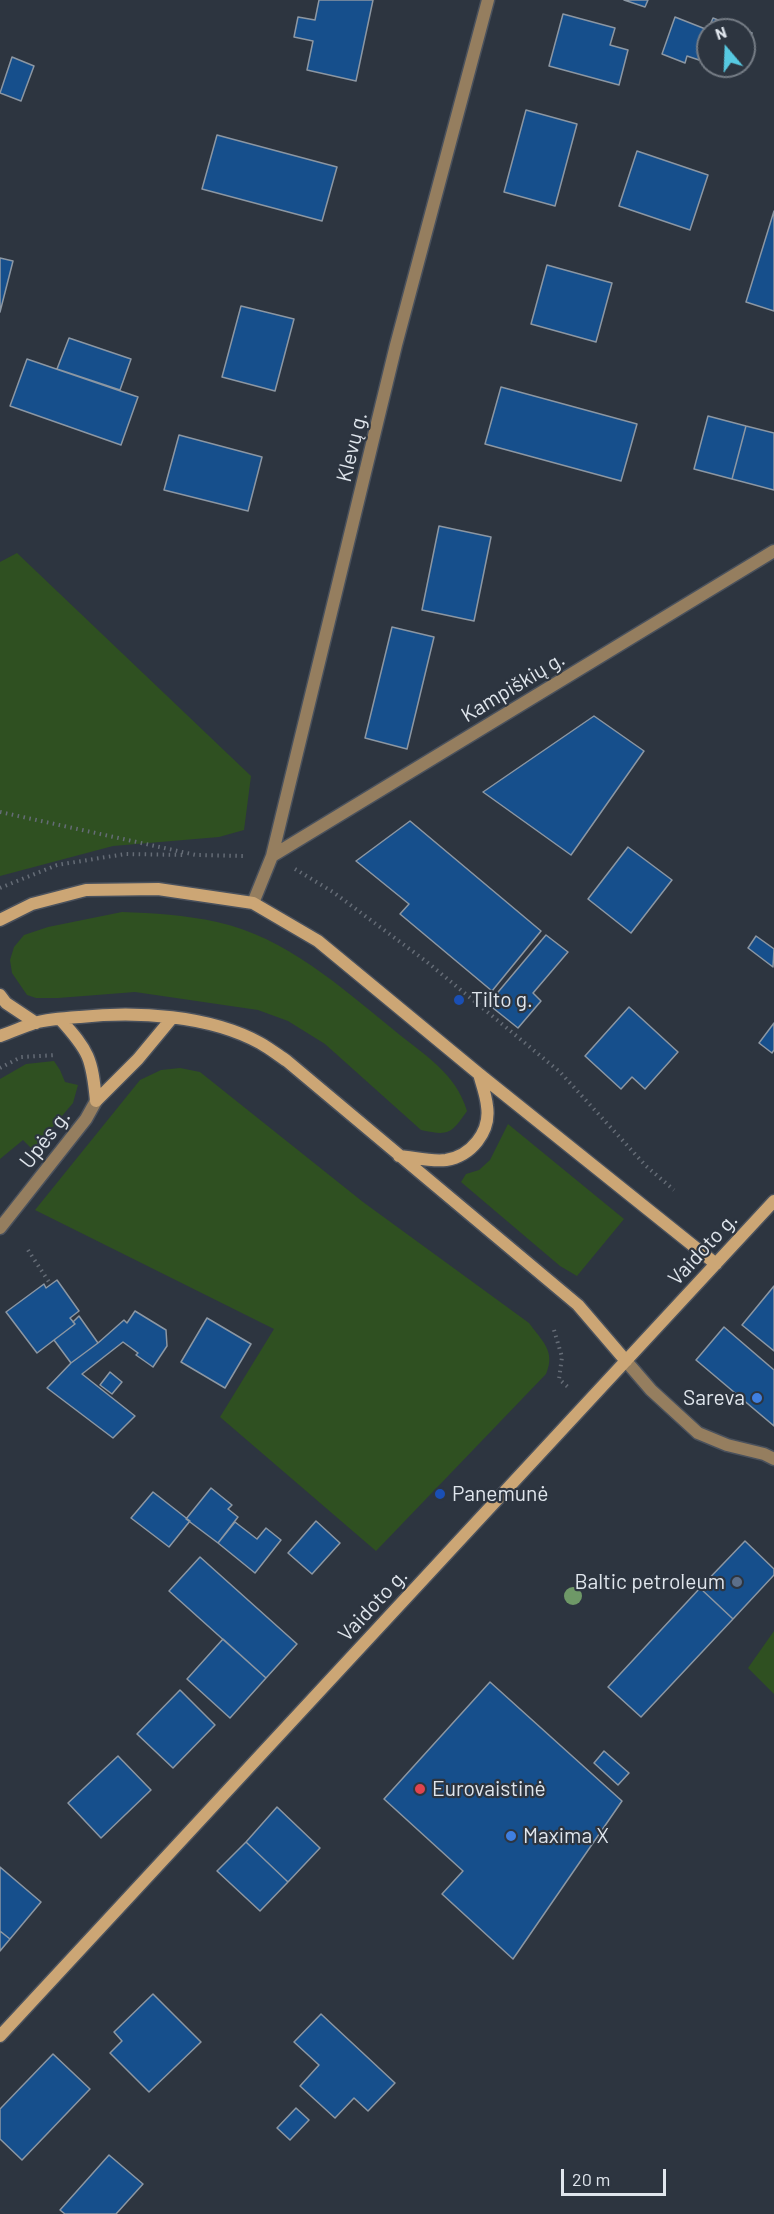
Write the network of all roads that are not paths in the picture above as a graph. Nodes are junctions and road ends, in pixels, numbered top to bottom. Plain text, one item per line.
1 (488, 0) edge
2 (774, 551) edge
3 (272, 856) junction
4 (253, 903) junction
5 (0, 920) edge
6 (0, 994) edge
7 (172, 1018) junction
8 (60, 1019) junction
9 (36, 1023) junction
10 (0, 1036) edge
11 (479, 1074) junction
12 (96, 1101) junction
13 (399, 1156) junction
14 (774, 1201) edge
15 (0, 1228) edge
16 (716, 1264) junction
17 (626, 1361) junction
18 (774, 1460) edge
19 (0, 2036) edge

1 - 3 street, Klevų g.
2 - 3 street, Kampiškių g.
3 - 4 street, Klevų g.
4 - 5 main road
4 - 11 main road
6 - 9 main road
7 - 8 main road
7 - 12 main road
7 - 13 main road
8 - 9 main road
8 - 12 main road
9 - 10 main road
11 - 13 main road
11 - 16 main road
12 - 15 street, Upės g.
13 - 17 main road
14 - 16 main road, Vaidoto g.
16 - 17 main road, Vaidoto g.
17 - 18 street
17 - 19 main road, Vaidoto g.

